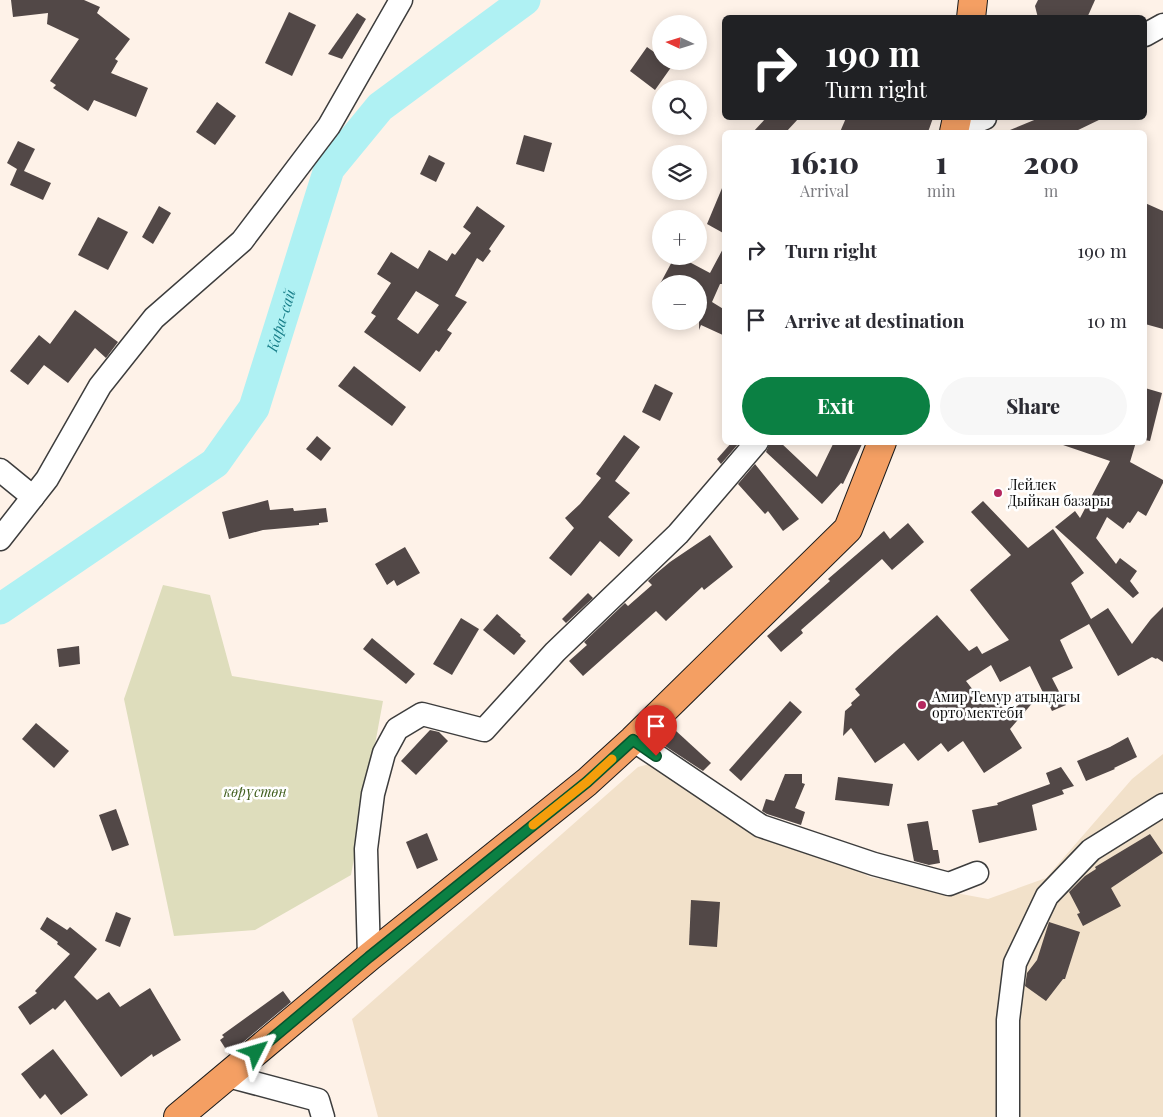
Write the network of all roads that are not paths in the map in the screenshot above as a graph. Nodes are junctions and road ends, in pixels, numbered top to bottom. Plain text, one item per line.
1 (401, 0) edge
2 (973, 0) edge
3 (971, 15) edge
4 (1163, 25) edge
5 (1147, 34) edge
6 (978, 120) edge
7 (955, 127) edge
8 (754, 445) edge
9 (881, 445) edge
10 (0, 470) edge
11 (33, 497) junction
12 (0, 539) edge
13 (633, 740) junction
14 (1163, 805) edge
15 (977, 873) dead end
16 (369, 957) junction
17 (228, 1076) junction
18 (178, 1117) edge
19 (323, 1117) edge
20 (1008, 1117) edge

1 - 11 street
2 - 3 main road
4 - 5 street
6 - 7 street
8 - 16 street
9 - 13 main road
10 - 11 street
11 - 12 street
13 - 15 street
13 - 16 main road
14 - 20 street
16 - 17 main road
17 - 18 main road
17 - 19 street

